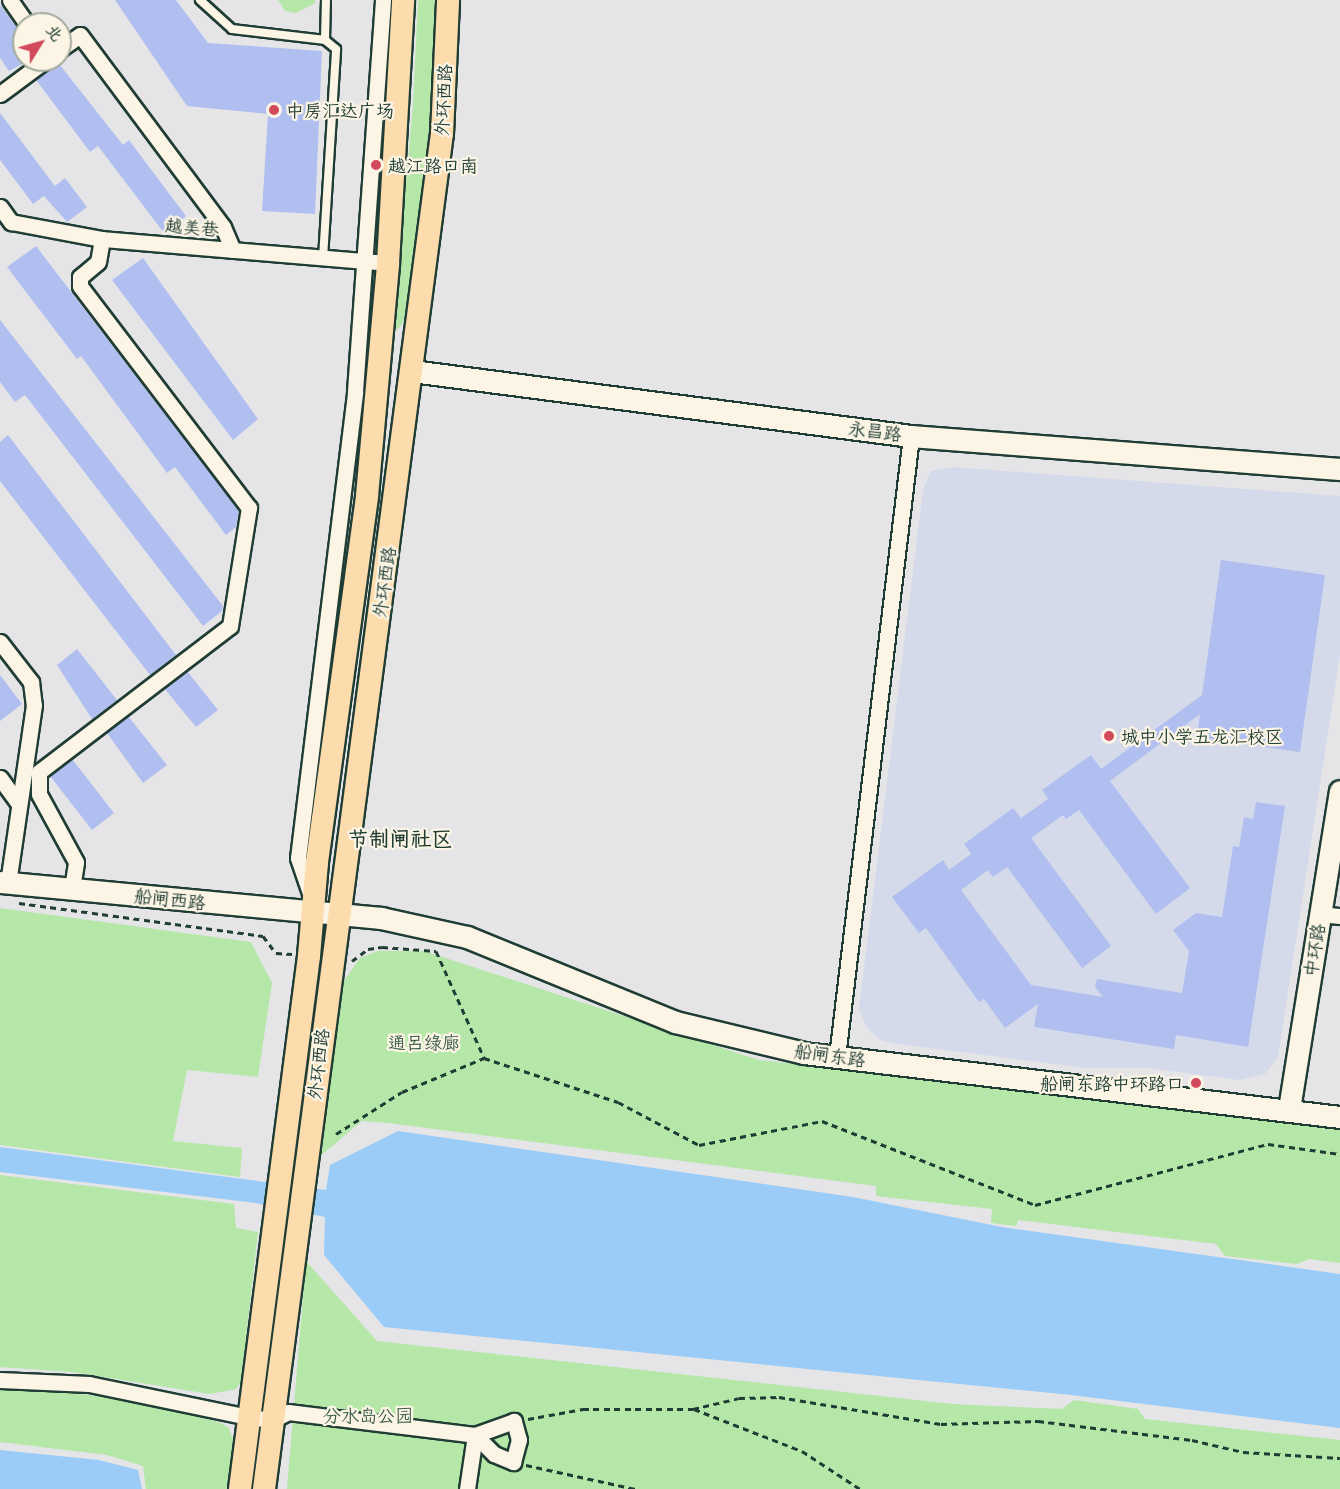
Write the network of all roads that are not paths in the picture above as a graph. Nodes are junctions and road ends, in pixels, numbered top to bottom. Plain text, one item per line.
1 (200, 0) edge
2 (326, 0) edge
3 (383, 0) edge
4 (403, 0) edge
5 (448, 0) edge
6 (72, 40) edge
7 (325, 40) junction
8 (30, 72) edge
9 (0, 94) edge
10 (0, 207) edge
11 (6, 227) edge
12 (102, 239) junction
13 (233, 250) junction
14 (323, 259) junction
15 (363, 262) junction
16 (388, 263) junction
17 (412, 371) junction
18 (911, 436) junction
19 (1340, 469) edge
20 (0, 642) edge
21 (0, 778) edge
22 (1340, 791) edge
23 (19, 804) junction
24 (72, 888) junction
25 (6, 889) edge
26 (312, 908) junction
27 (339, 915) junction
28 (1330, 915) edge
29 (320, 958) junction
30 (837, 1057) junction
31 (1289, 1109) junction
32 (1340, 1117) edge
33 (0, 1380) edge
34 (248, 1417) junction
35 (273, 1420) junction
36 (475, 1435) junction
37 (240, 1489) edge
38 (264, 1489) edge
39 (467, 1489) edge

1 - 7 lane
2 - 7 lane
3 - 15 street
4 - 16 main road, 外环西路
5 - 17 main road, 外环西路
6 - 13 street
7 - 14 lane
8 - 9 street
10 - 11 street, 越美巷
11 - 12 street, 越美巷
12 - 13 street, 越美巷
12 - 24 street
13 - 14 street, 越美巷
14 - 15 street, 越美巷
15 - 16 street, 越美巷
15 - 26 street
16 - 26 main road, 外环西路
17 - 18 street, 永昌路
17 - 27 main road, 外环西路
18 - 19 street, 永昌路
18 - 30 street
20 - 23 street
21 - 23 street
22 - 28 street, 中环路
23 - 25 street
24 - 25 street, 船闸西路
24 - 26 street, 船闸西路
26 - 27 street, 船闸西路
26 - 29 main road, 外环西路
27 - 29 main road, 外环西路
27 - 30 street, 船闸东路
28 - 31 street, 中环路
29 - 34 main road, 外环西路
29 - 35 main road, 外环西路
30 - 31 street, 船闸东路
31 - 32 street, 船闸东路
33 - 34 street
34 - 35 street
34 - 37 main road
35 - 36 street
35 - 38 main road
36 - 36 street
36 - 39 street

